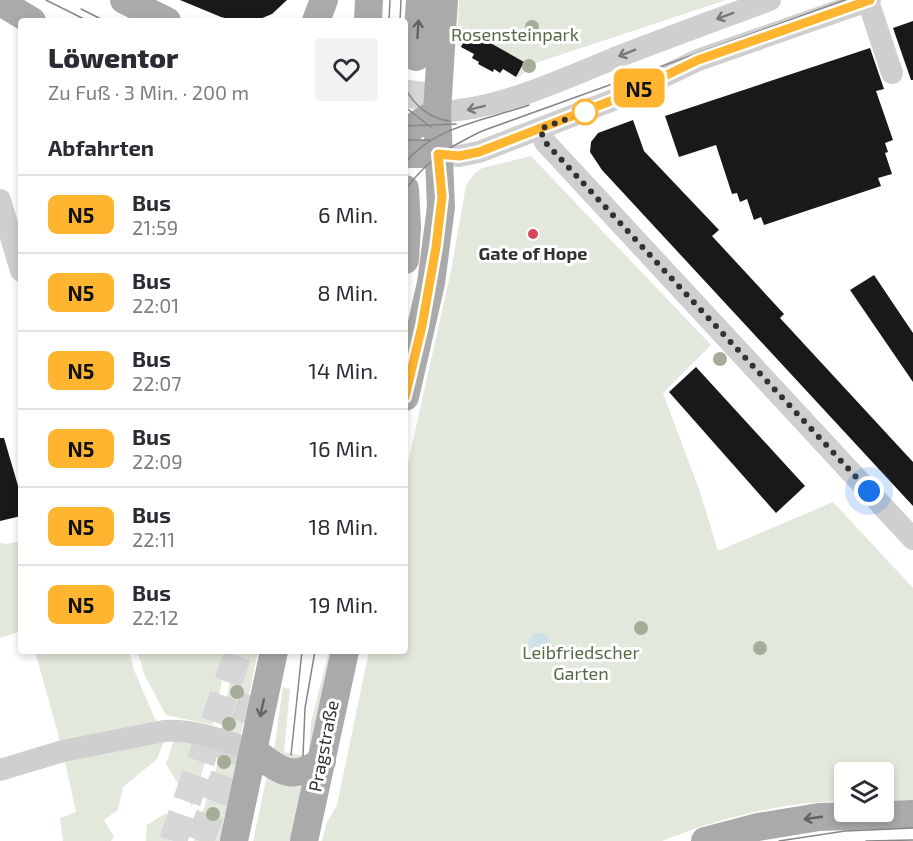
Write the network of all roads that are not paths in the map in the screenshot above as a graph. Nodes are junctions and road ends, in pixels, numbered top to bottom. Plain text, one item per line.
1 (124, 0) edge
2 (324, 0) edge
3 (338, 0) edge
4 (369, 0) edge
5 (420, 0) edge
6 (444, 0) edge
7 (770, 0) edge
8 (0, 2) edge
9 (860, 2) edge
10 (27, 18) edge
11 (161, 18) edge
12 (317, 18) edge
13 (337, 18) edge
14 (368, 18) edge
15 (416, 57) tunnel mouth
16 (892, 73) dead end
17 (437, 112) junction
18 (408, 113) edge
19 (540, 129) junction
20 (408, 130) edge
21 (408, 154) edge
22 (438, 154) junction
23 (0, 200) edge
24 (18, 261) edge
25 (408, 384) edge
26 (913, 538) edge
27 (273, 654) edge
28 (344, 654) edge
29 (253, 750) junction
30 (322, 761) junction
31 (0, 770) edge
32 (913, 814) edge
33 (234, 841) edge
34 (304, 841) edge
35 (705, 841) edge

1 - 11 main road
2 - 12 main road
3 - 13 main road
4 - 14 main road
15 -> 5 main road
6 - 17 main road
7 -> 17 street
8 - 10 main road
9 - 16 street
9 - 19 street
17 - 18 main road
17 - 20 main road
17 - 22 main road
19 - 22 street
19 - 26 street
21 - 22 main road
22 - 25 main road
23 - 24 street
27 -> 29 main road
28 - 30 main road, Pragstraße
29 - 30 main road
29 - 31 street
29 - 33 main road
30 - 34 main road, Pragstraße
32 -> 35 main road

